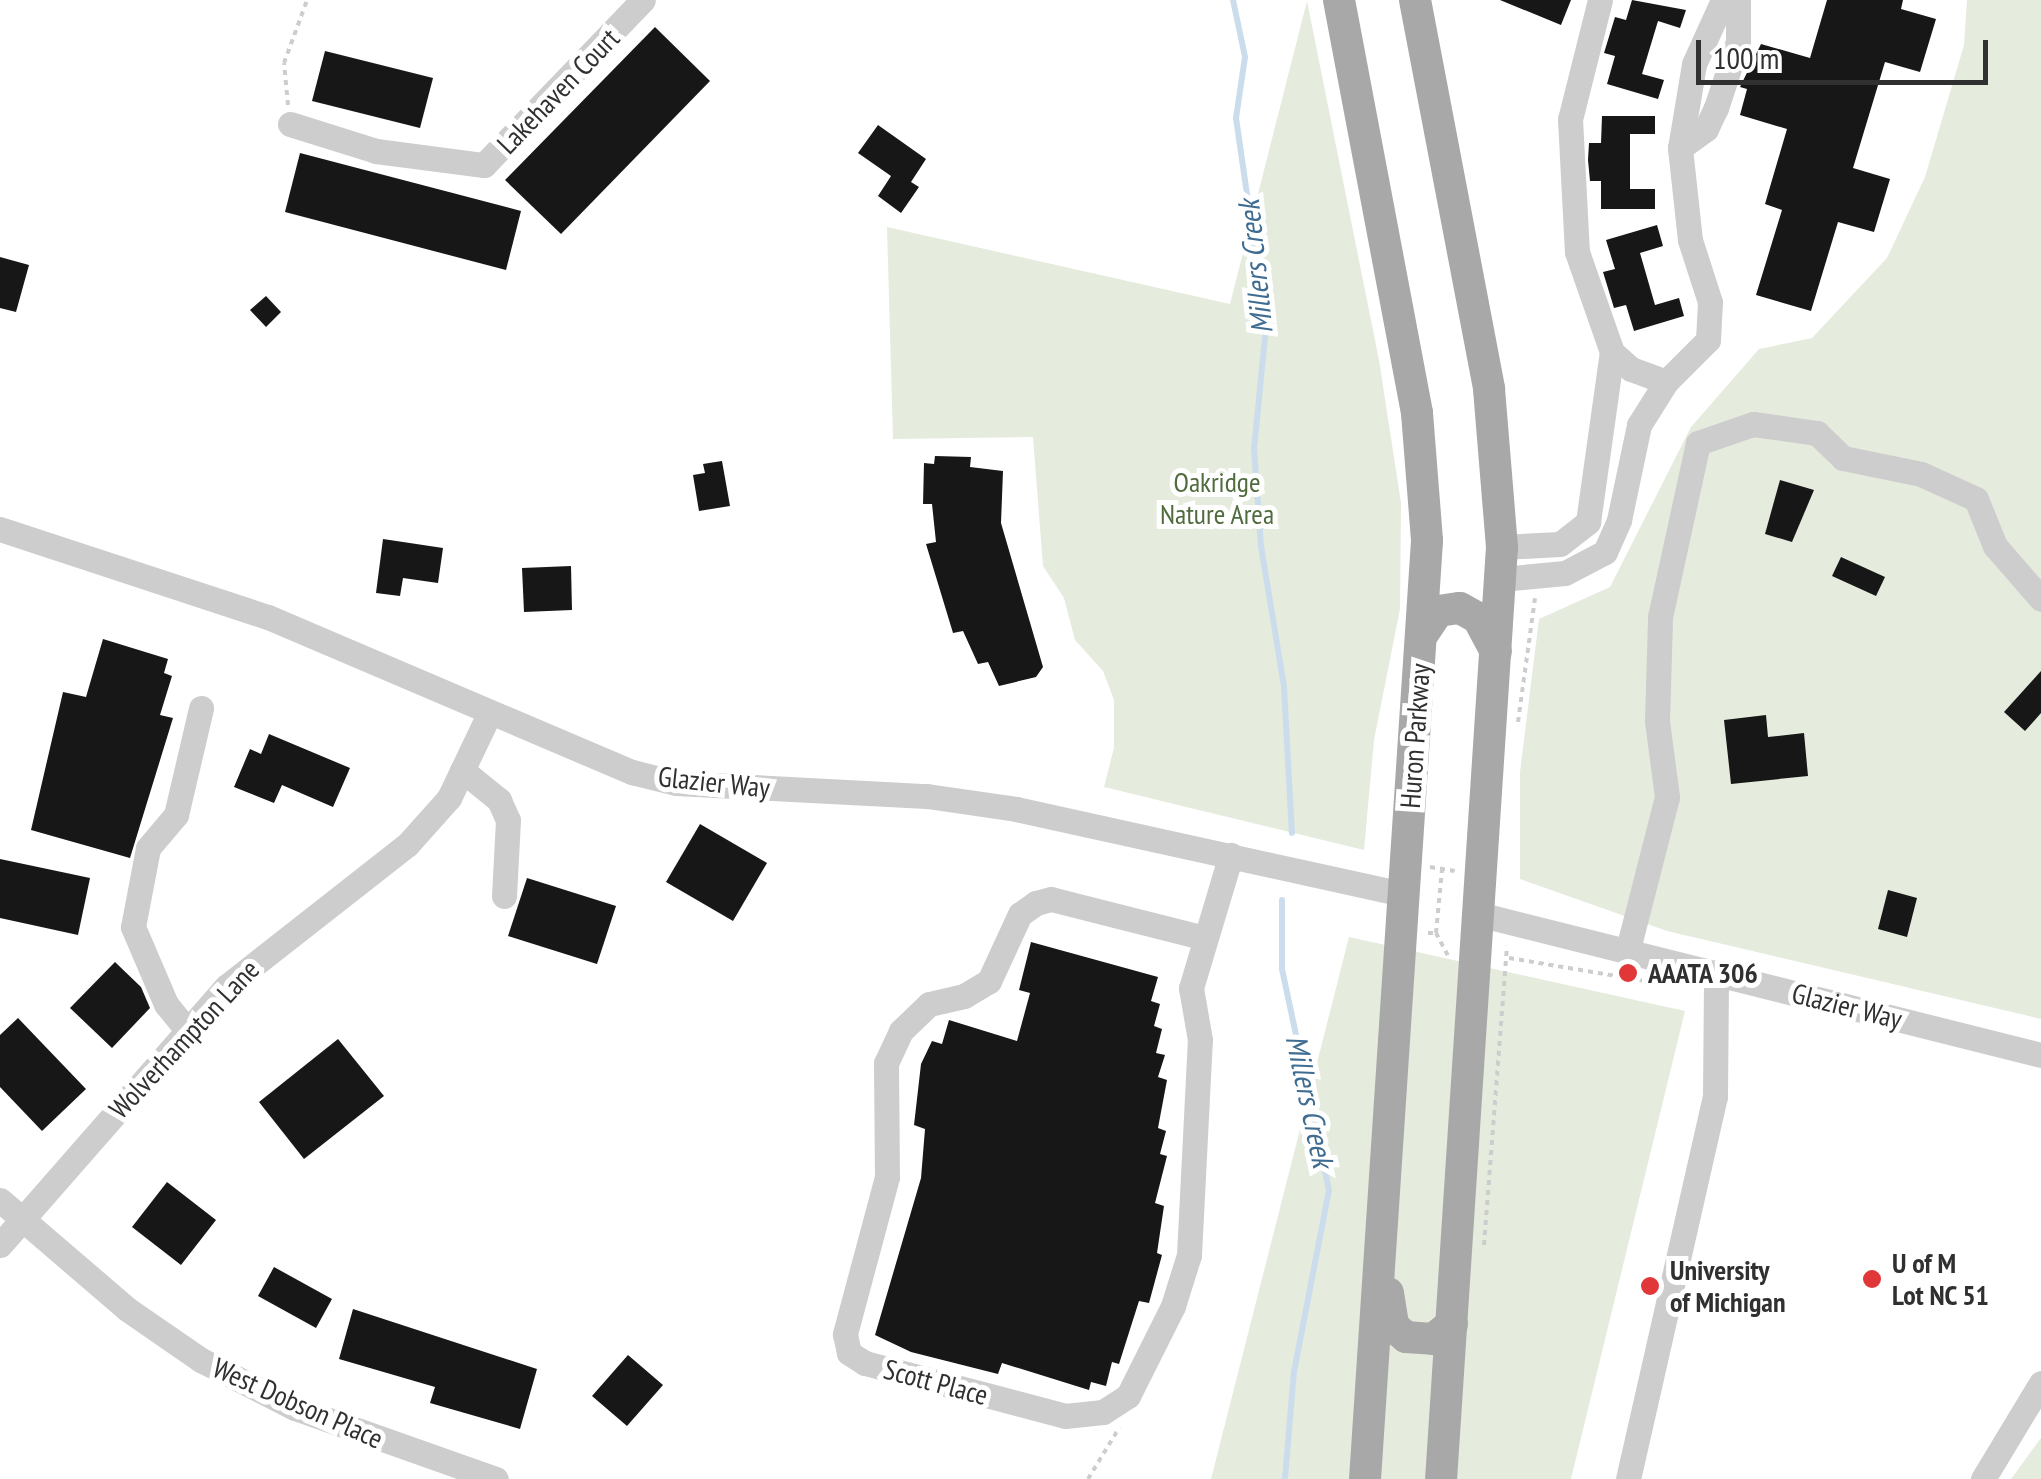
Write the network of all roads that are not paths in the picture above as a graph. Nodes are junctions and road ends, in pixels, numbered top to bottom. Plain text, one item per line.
1 (643, 0) edge
2 (1339, 0) edge
3 (1415, 0) edge
4 (1600, 0) edge
5 (1723, 0) edge
6 (1738, 0) edge
7 (290, 124) road end
8 (1680, 148) junction
9 (1612, 352) junction
10 (1666, 382) junction
11 (0, 528) edge
12 (1501, 563) junction
13 (2041, 598) edge
14 (1422, 636) junction
15 (1496, 652) junction
16 (201, 708) dead end
17 (490, 712) junction
18 (462, 770) junction
19 (1231, 855) junction
20 (1404, 894) junction
21 (504, 896) dead end
22 (1478, 914) junction
23 (1205, 938) junction
24 (1628, 948) junction
25 (1716, 972) junction
26 (186, 1030) junction
27 (2041, 1055) edge
28 (0, 1200) edge
29 (21, 1221) junction
30 (1381, 1233) junction
31 (0, 1245) edge
32 (1452, 1324) junction
33 (2041, 1383) edge
34 (496, 1479) edge
35 (1364, 1479) edge
36 (1441, 1479) edge
37 (1628, 1479) edge
38 (1983, 1479) edge

1 - 7 street, Lakehaven Court
2 - 14 main road, Huron Parkway
3 - 12 main road
4 - 9 street
5 - 8 street
6 - 8 street
8 - 10 street
9 - 10 street
9 - 12 street
10 - 12 street
11 - 17 street, Glazier Way
12 - 15 main road
13 - 24 street
14 - 15 main road
14 - 20 main road, Huron Parkway
15 - 22 main road
16 - 26 street
17 - 18 street, Wolverhampton Lane
17 - 19 street, Glazier Way
18 - 21 street
18 - 26 street, Wolverhampton Lane
19 - 20 street, Glazier Way
19 - 23 street
20 - 30 main road, Huron Parkway
22 - 24 street, Glazier Way
22 - 32 main road
23 - 23 street, Scott Place
24 - 25 street, Glazier Way
25 - 27 street, Glazier Way
25 - 37 street
26 - 29 street, Wolverhampton Lane
28 - 29 street, West Dobson Place
29 - 31 street, Wolverhampton Lane
29 - 34 street, West Dobson Place
30 - 32 main road
30 - 35 main road, Huron Parkway
32 - 36 main road
33 - 38 street

